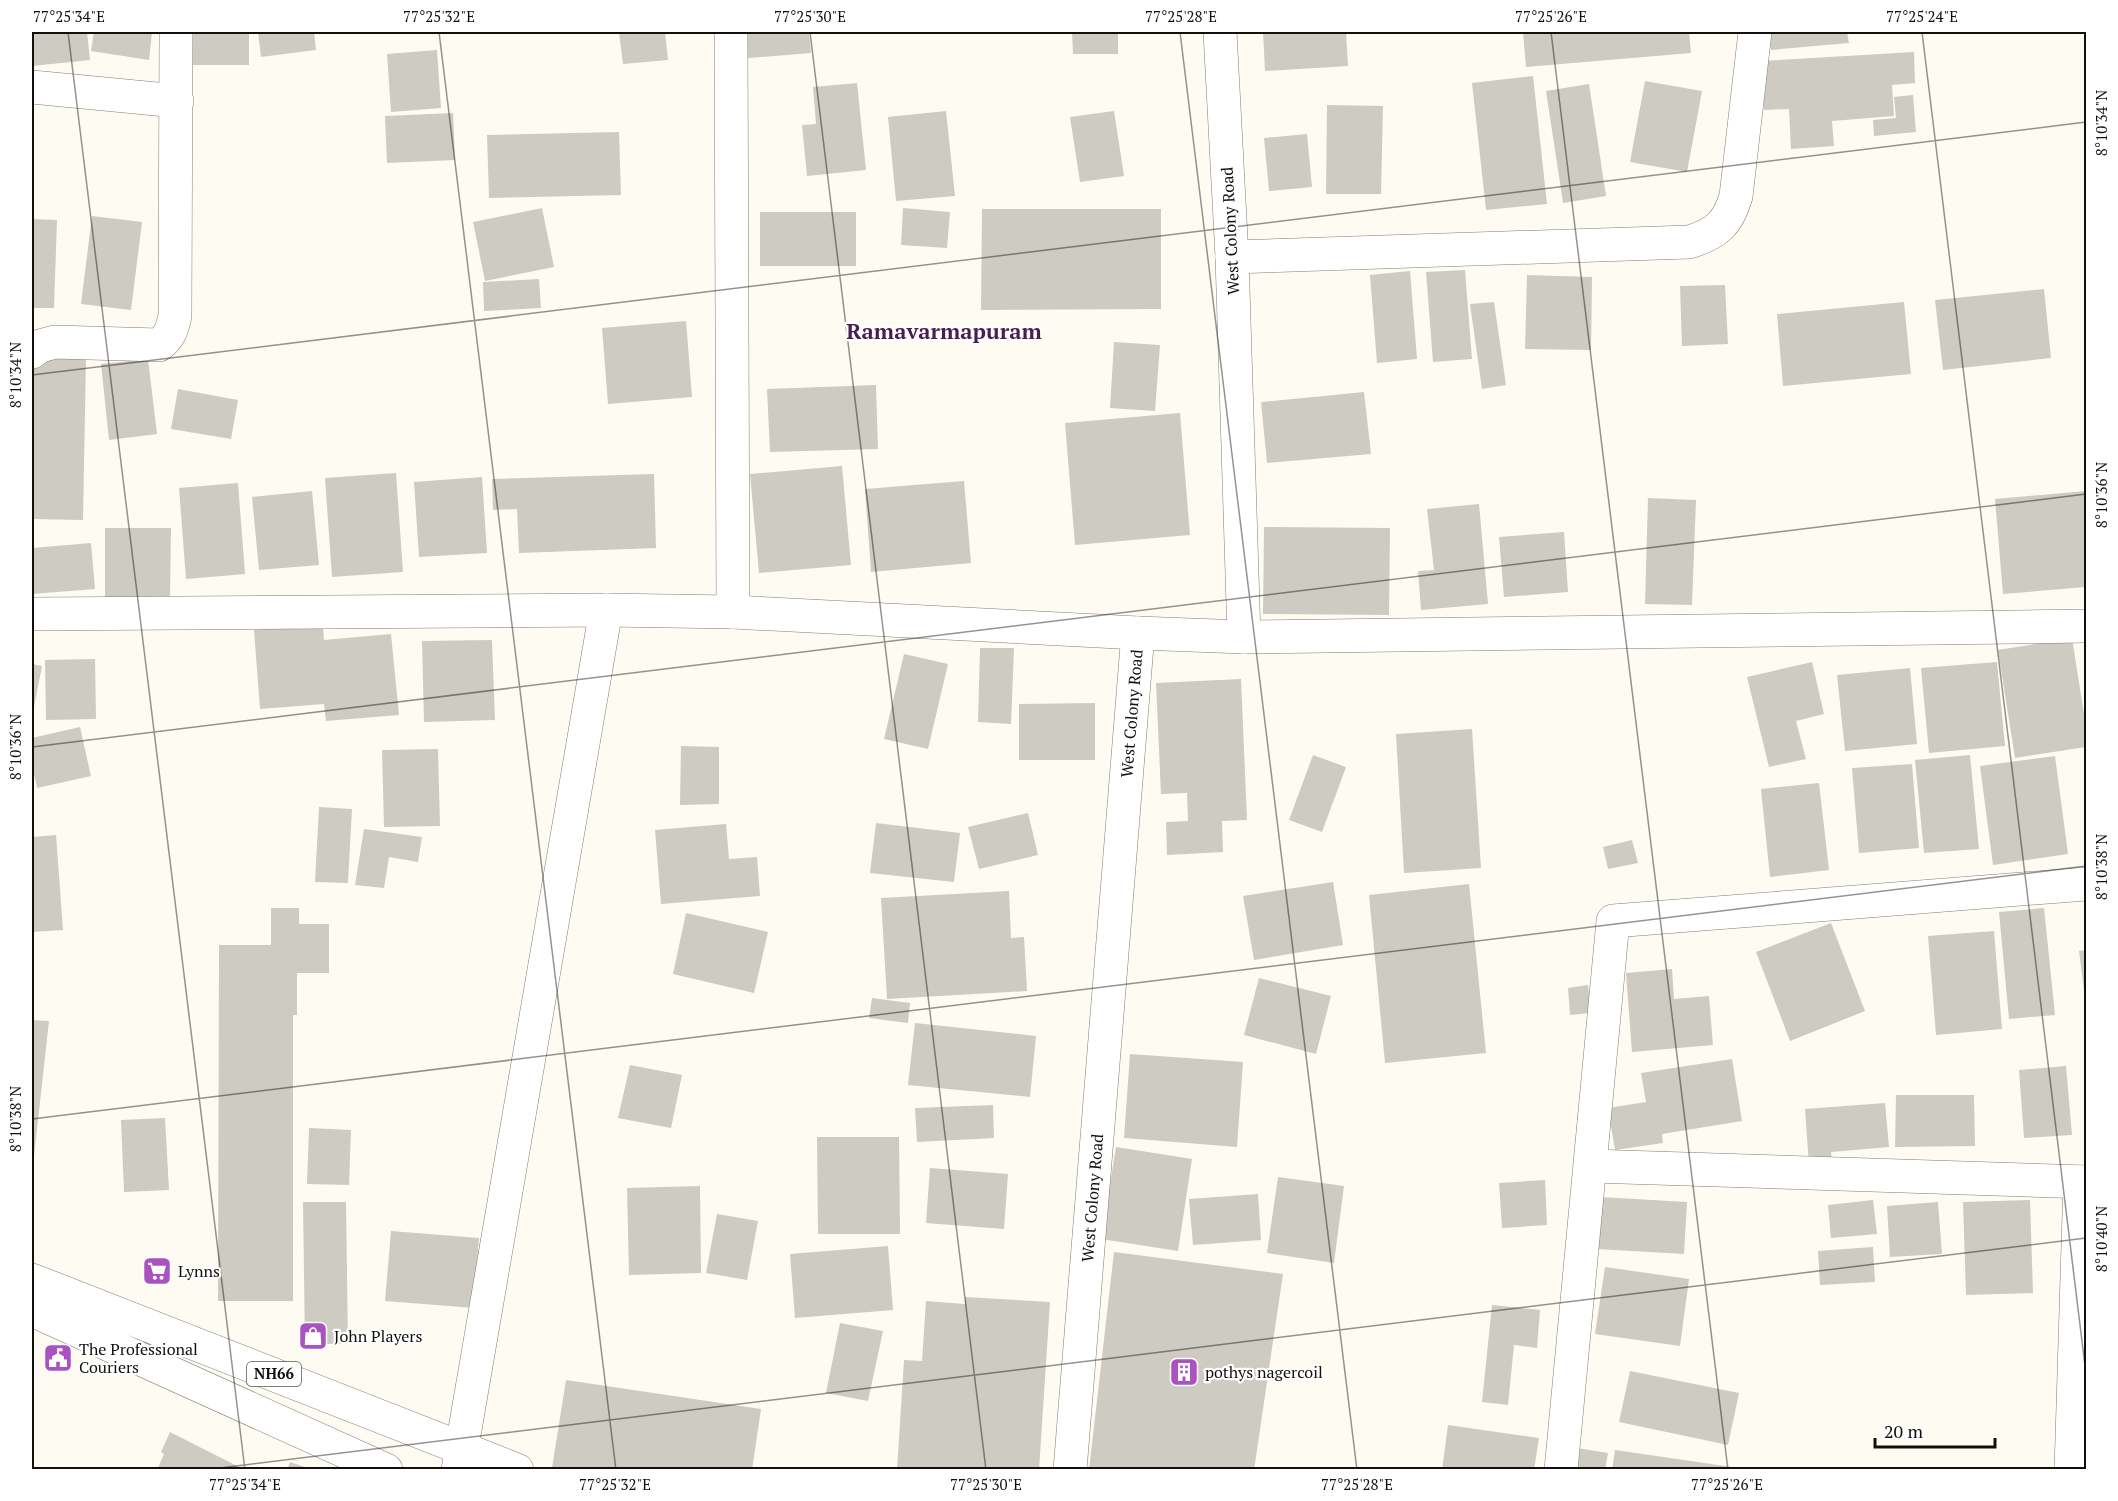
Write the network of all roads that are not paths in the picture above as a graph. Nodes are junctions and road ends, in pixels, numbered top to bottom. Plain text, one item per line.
1 (176, 32) edge
2 (731, 32) edge
3 (1220, 32) edge
4 (1755, 32) edge
5 (32, 87) edge
6 (177, 101) junction
7 (1232, 257) junction
8 (32, 352) edge
9 (606, 610) junction
10 (733, 612) junction
11 (32, 614) edge
12 (2086, 626) edge
13 (1138, 633) junction
14 (1244, 637) junction
15 (2086, 884) edge
16 (1591, 1166) junction
17 (2083, 1182) edge
18 (32, 1280) edge
19 (32, 1310) edge
20 (460, 1458) edge
21 (386, 1470) edge
22 (517, 1470) edge
23 (1070, 1470) edge
24 (1561, 1470) edge
25 (2071, 1470) edge

1 - 6 main road
2 - 10 main road
3 - 7 main road, West Colony Road
4 - 7 main road
5 - 6 main road
6 - 8 main road
7 - 14 main road, West Colony Road
9 - 10 main road
9 - 11 main road
9 - 20 main road
10 - 13 main road
12 - 14 main road
13 - 14 main road, West Colony Road
13 - 23 main road, West Colony Road
15 - 16 main road
16 - 17 main road
16 - 24 main road
17 - 25 main road
18 - 20 main road, NH66
19 - 21 main road, NH66
20 - 22 main road, NH66

